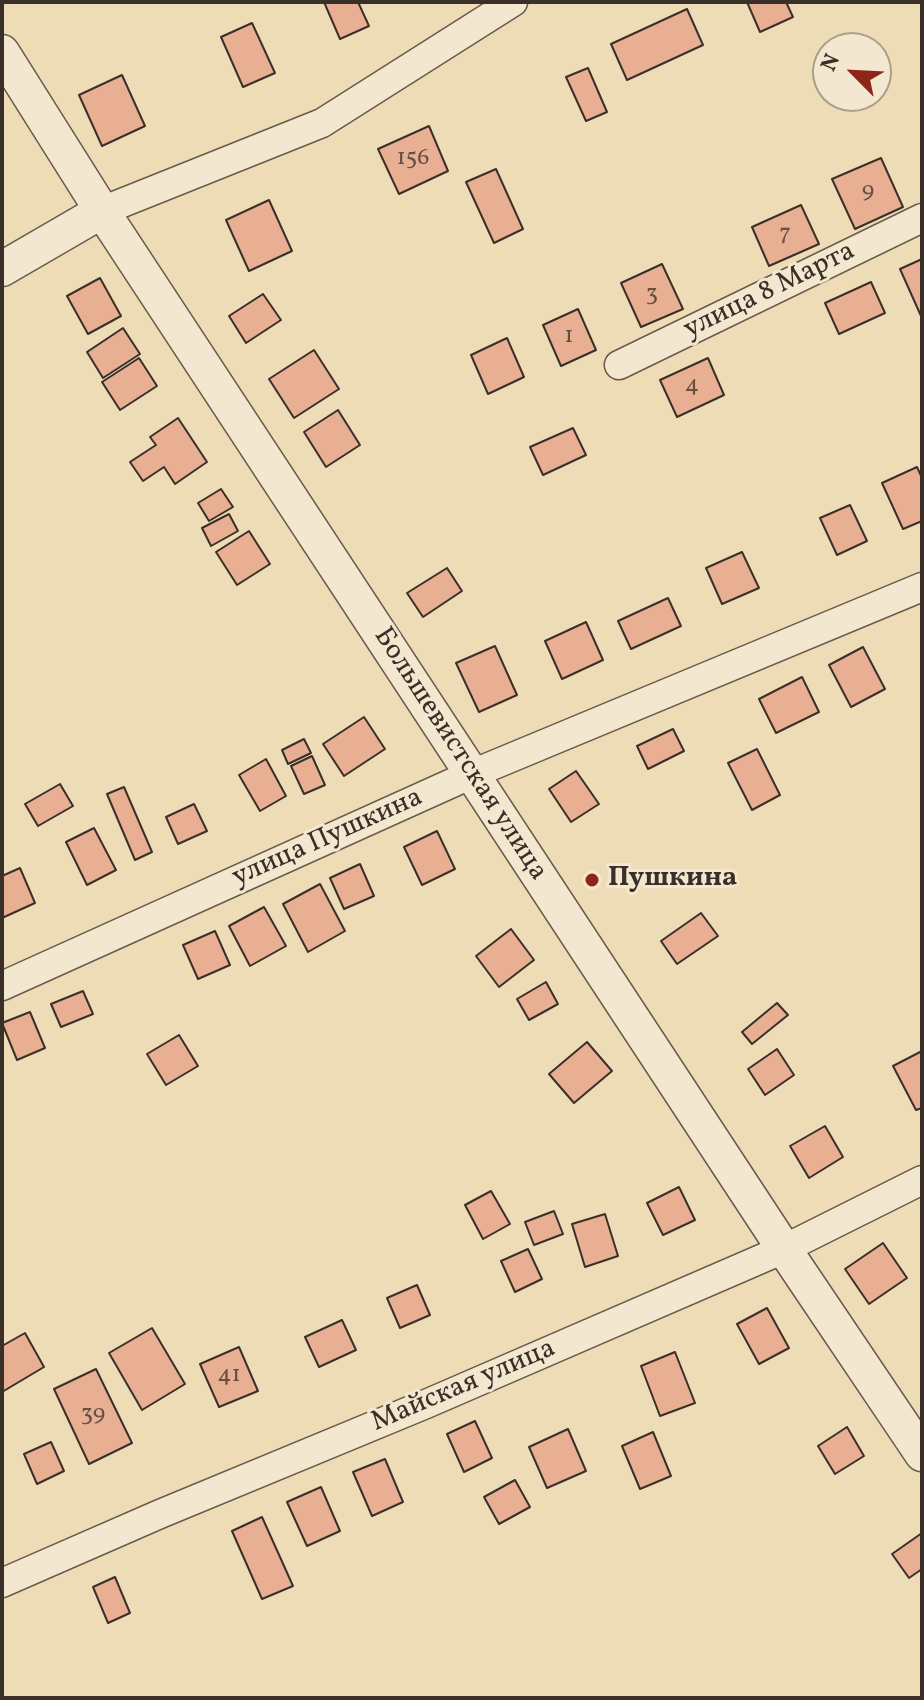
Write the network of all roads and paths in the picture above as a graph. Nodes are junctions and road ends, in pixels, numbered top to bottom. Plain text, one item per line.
1 (513, 2) edge
2 (2, 52) edge
3 (102, 211) junction
4 (922, 218) edge
5 (2, 269) edge
6 (619, 365) dead end
7 (922, 587) edge
8 (472, 774) junction
9 (2, 986) edge
10 (922, 1180) edge
11 (784, 1249) junction
12 (922, 1454) edge
13 (2, 1583) edge

1 - 3 street
2 - 3 street, Большевистская улица
3 - 5 street
3 - 8 street, Большевистская улица
4 - 6 street, улица 8 Марта
7 - 8 street, улица Пушкина
8 - 9 street, улица Пушкина
8 - 11 street, Большевистская улица
10 - 11 street, Майская улица
11 - 12 street, Большевистская улица
11 - 13 street, Майская улица

